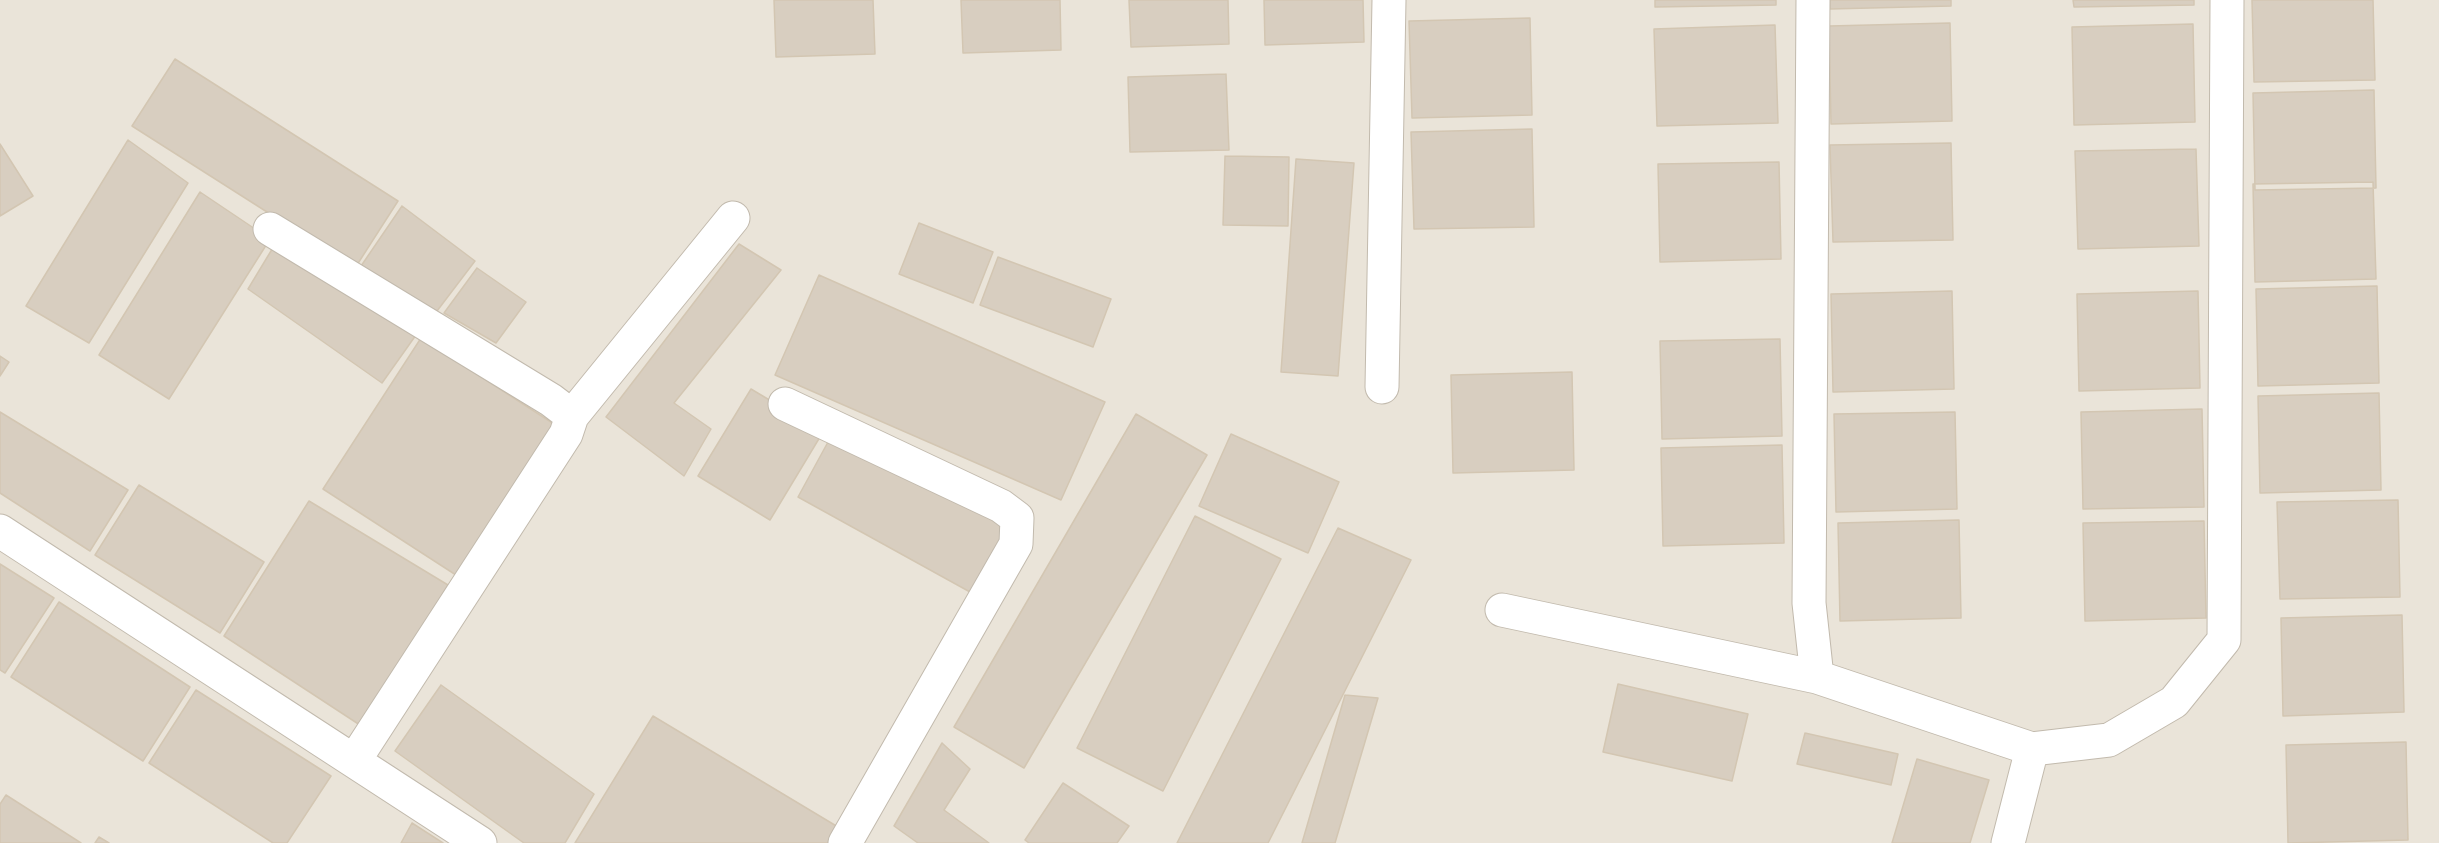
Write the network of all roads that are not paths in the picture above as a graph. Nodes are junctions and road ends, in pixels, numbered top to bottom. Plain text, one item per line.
1 (1389, 0) edge
2 (1813, 0) edge
3 (2228, 0) edge
4 (733, 218) dead end
5 (270, 229) dead end
6 (1382, 387) dead end
7 (785, 404) dead end
8 (572, 416) junction
9 (0, 531) edge
10 (1502, 610) dead end
11 (1817, 677) junction
12 (2032, 749) junction
13 (354, 761) junction
14 (480, 843) edge
15 (845, 843) edge
16 (2008, 843) edge

1 - 6 street
2 - 11 street
3 - 12 street
4 - 8 street
5 - 8 street
7 - 15 street
8 - 13 street
9 - 13 street
10 - 11 street
11 - 12 street
12 - 16 street
13 - 14 street

